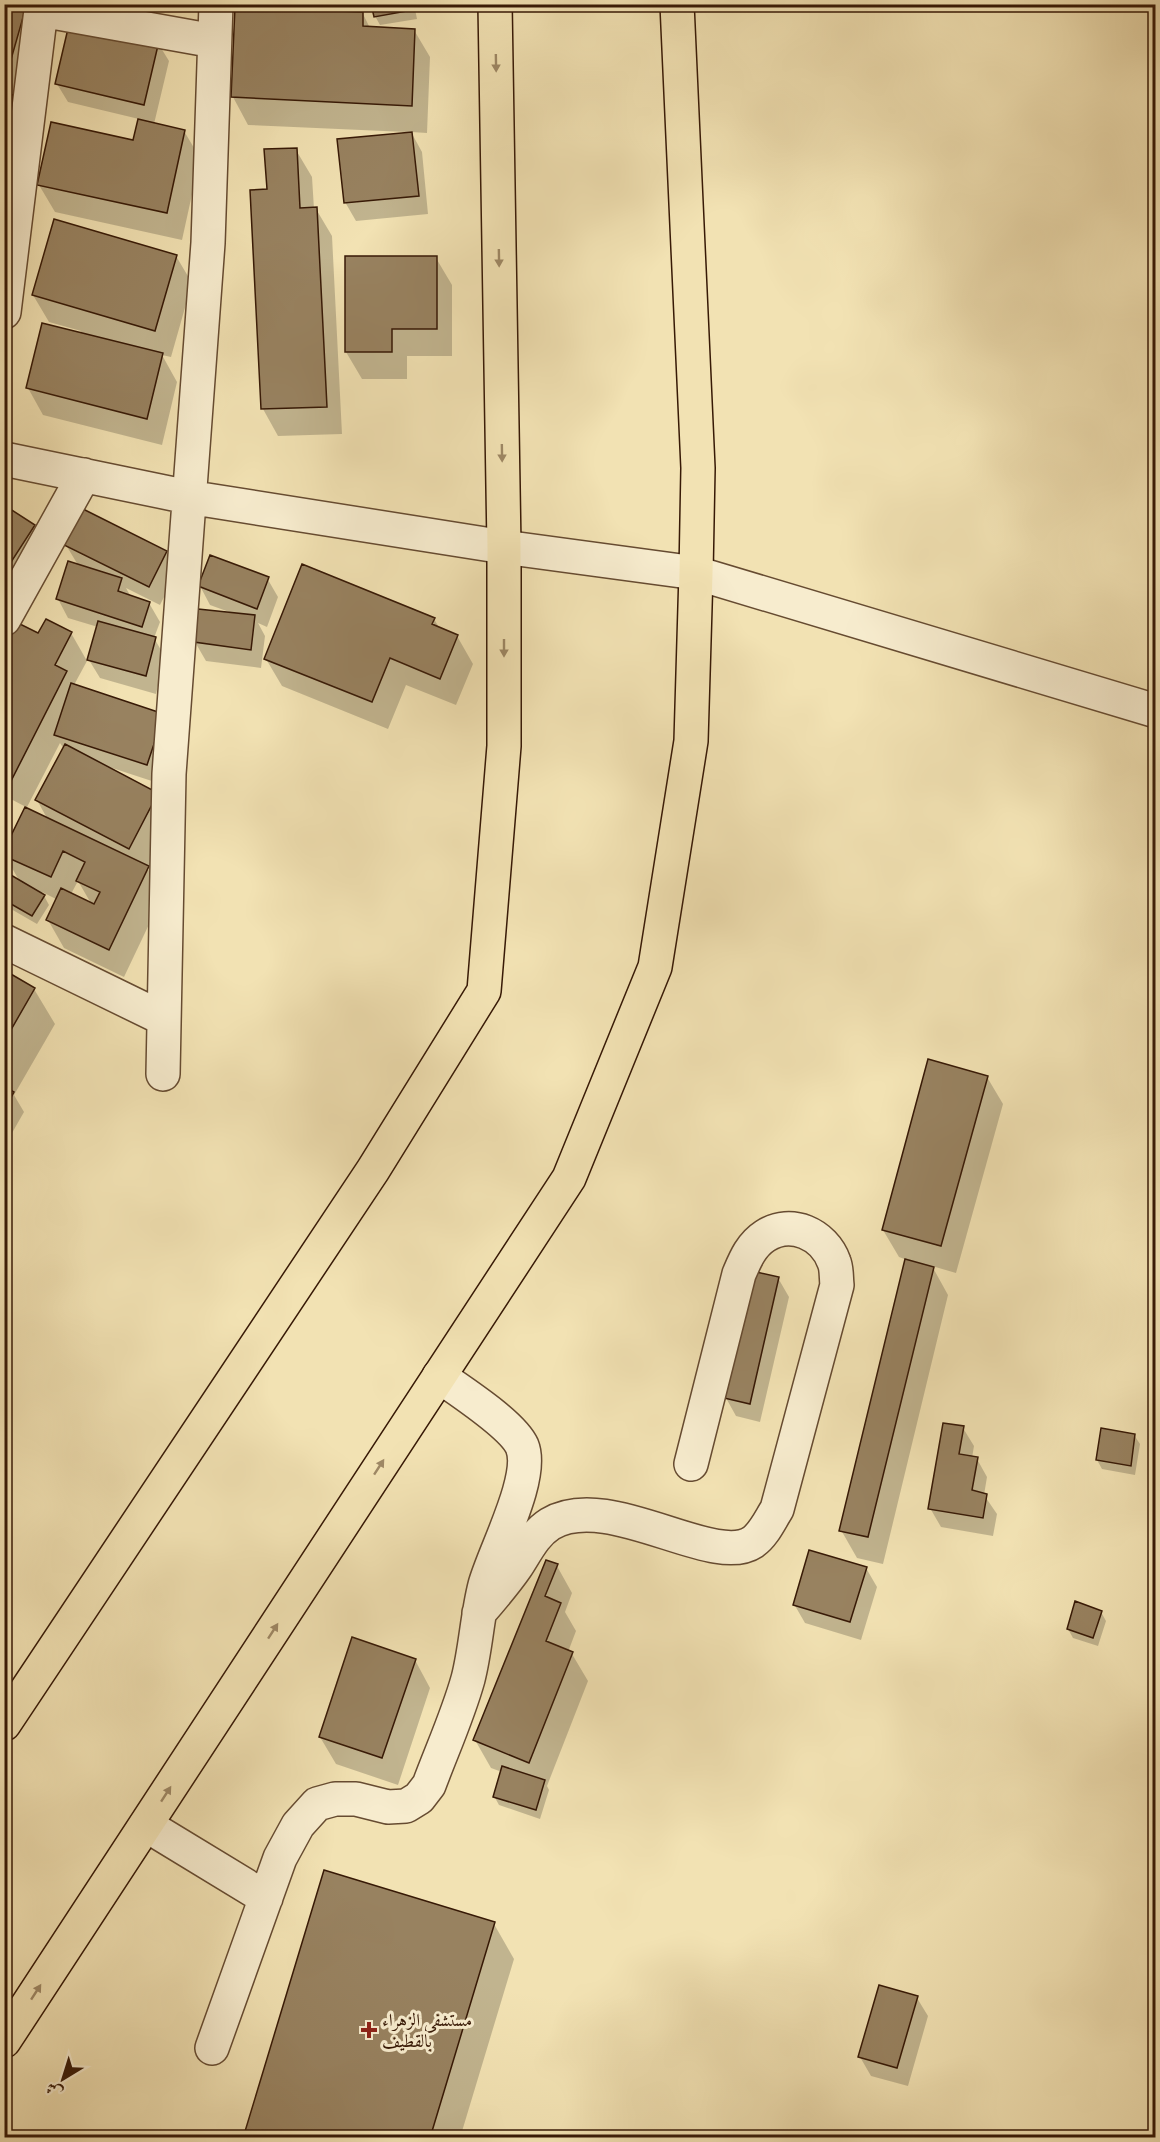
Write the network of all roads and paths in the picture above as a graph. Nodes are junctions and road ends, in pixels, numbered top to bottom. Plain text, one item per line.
1 (216, 4) edge
2 (495, 4) edge
3 (677, 4) edge
4 (214, 41) junction
5 (4, 312) edge
6 (4, 459) edge
7 (84, 475) junction
8 (188, 497) junction
9 (504, 547) junction
10 (696, 573) junction
11 (4, 619) edge
12 (1155, 711) edge
13 (4, 941) edge
14 (162, 1017) junction
15 (163, 1074) dead end
16 (439, 1376) junction
17 (692, 1464) dead end
18 (479, 1613) junction
19 (4, 1724) edge
20 (146, 1825) junction
21 (266, 1898) junction
22 (4, 2041) edge
23 (212, 2048) dead end

1 - 4 street
2 -> 9 main road
3 - 10 main road
4 - 5 street
4 - 8 street
6 - 7 street
7 - 8 street
7 - 11 street
8 - 9 street
8 - 14 street
9 - 10 street
9 -> 19 main road
10 - 12 street
10 - 16 main road
13 - 14 street
14 - 15 street
16 - 18 street
20 -> 16 main road
17 - 18 street
18 - 21 street
20 - 21 street
22 -> 20 main road
21 - 23 street

